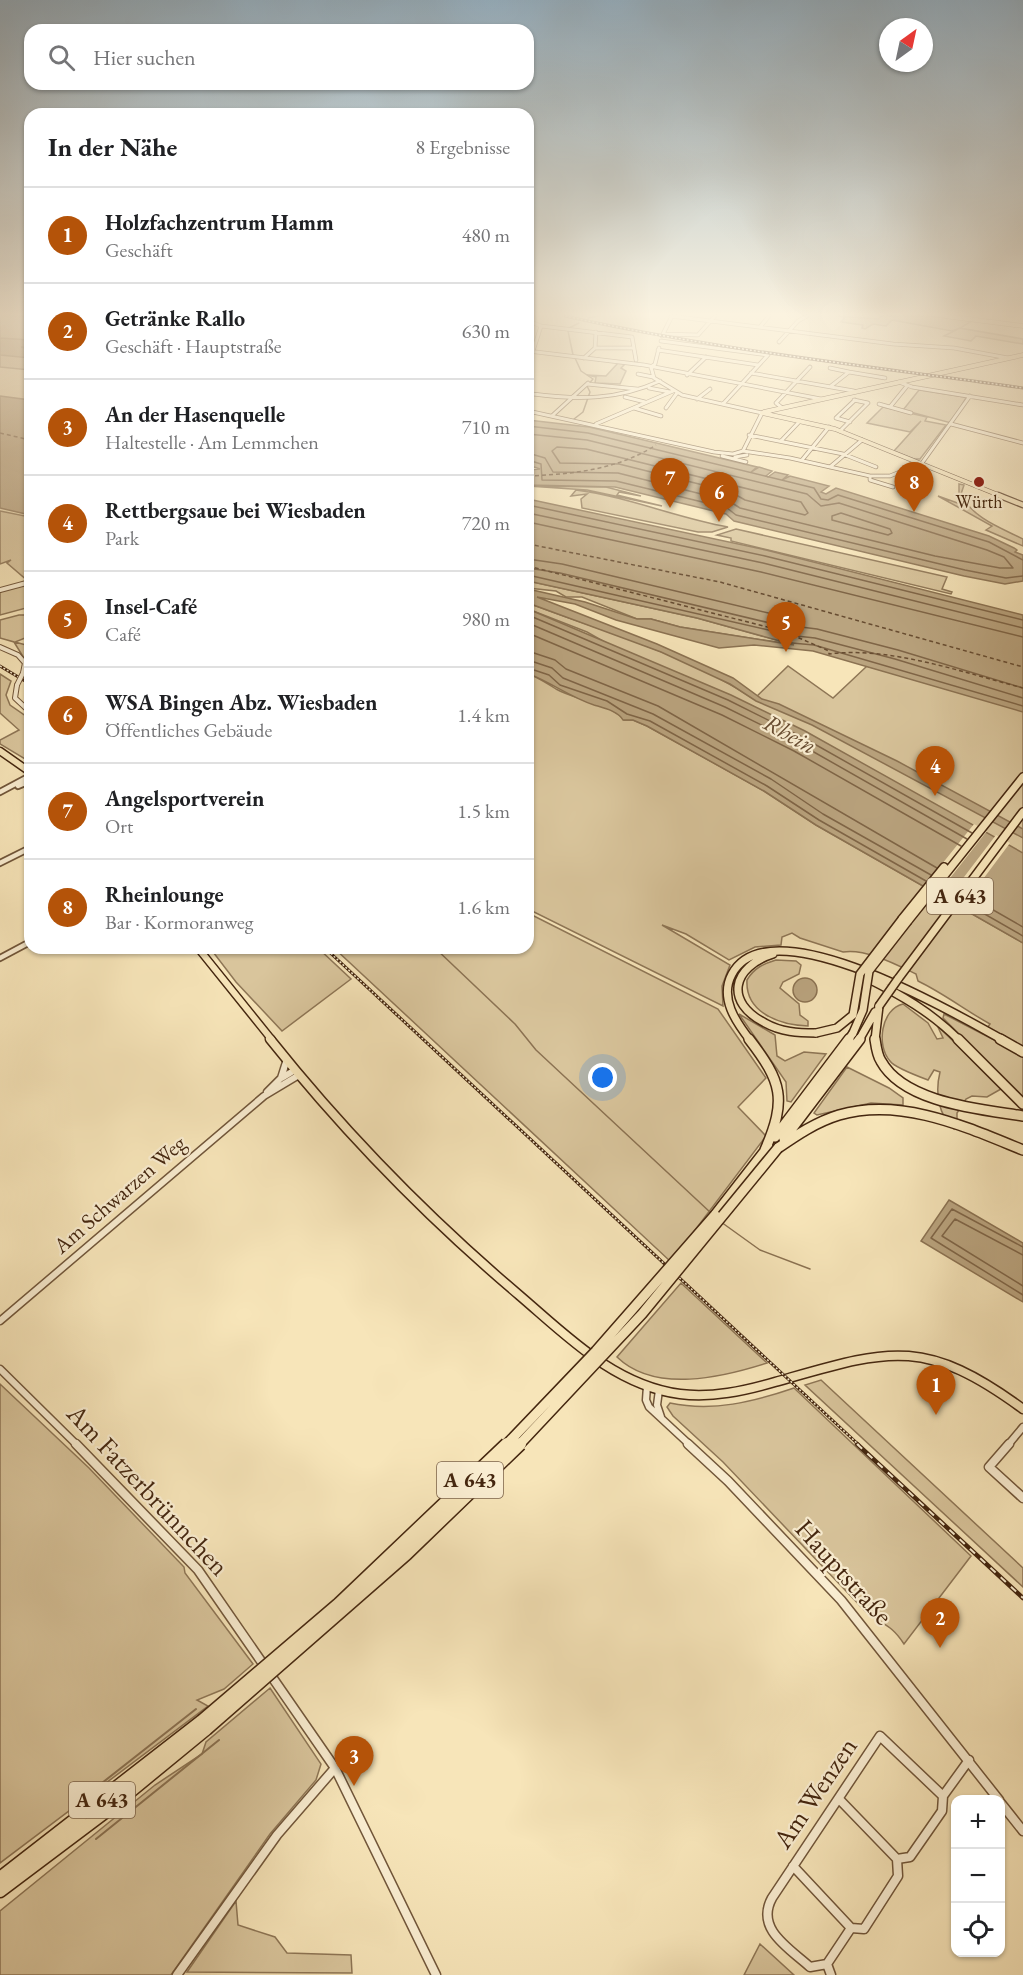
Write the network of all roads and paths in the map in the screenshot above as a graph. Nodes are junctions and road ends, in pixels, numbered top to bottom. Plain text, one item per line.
1 (560, 408) edge
2 (630, 408) edge
3 (637, 408) edge
4 (738, 408) edge
5 (777, 408) edge
6 (846, 408) edge
7 (863, 408) edge
8 (894, 408) edge
9 (961, 408) edge
10 (771, 410) junction
11 (534, 412) edge
12 (762, 413) junction
13 (911, 413) dead end
14 (553, 415) junction
15 (773, 415) junction
16 (661, 416) dead end
17 (801, 421) junction
18 (850, 422) junction
19 (951, 423) junction
20 (596, 424) junction
21 (829, 428) junction
22 (840, 431) junction
23 (749, 435) junction
24 (862, 440) junction
25 (781, 441) junction
26 (1023, 443) edge
27 (813, 447) junction
28 (743, 451) junction
29 (843, 454) junction
30 (723, 455) junction
31 (739, 456) joint
32 (731, 458) junction
33 (802, 460) junction
34 (920, 464) junction
35 (830, 467) junction
36 (876, 467) dead end
37 (870, 476) junction
38 (893, 487) dead end
39 (1023, 506) edge
40 (24, 584) edge
41 (0, 590) edge
42 (0, 647) edge
43 (24, 662) edge
44 (24, 668) edge
45 (24, 706) edge
46 (0, 751) edge
47 (24, 767) joint
48 (1023, 777) edge
49 (24, 779) edge
50 (17, 783) junction
51 (24, 783) edge
52 (1014, 788) junction
53 (0, 793) edge
54 (1023, 812) edge
55 (24, 851) edge
56 (0, 863) edge
57 (24, 945) edge
58 (203, 954) edge
59 (0, 958) edge
60 (832, 962) junction
61 (879, 1006) junction
62 (1023, 1052) edge
63 (286, 1059) junction
64 (297, 1072) junction
65 (280, 1079) junction
66 (264, 1096) junction
67 (1023, 1104) edge
68 (1023, 1116) edge
69 (778, 1148) junction
70 (765, 1150) junction
71 (1023, 1150) edge
72 (0, 1321) edge
73 (0, 1369) edge
74 (647, 1386) junction
75 (659, 1390) junction
76 (1023, 1409) edge
77 (661, 1418) junction
78 (1023, 1427) edge
79 (1023, 1498) edge
80 (204, 1725) junction
81 (969, 1760) junction
82 (335, 1768) junction
83 (995, 1795) edge
84 (943, 1796) junction
85 (839, 1799) junction
86 (1005, 1808) edge
87 (1023, 1831) edge
88 (897, 1859) junction
89 (794, 1866) junction
90 (0, 1878) edge
91 (0, 1891) edge
92 (851, 1928) junction
93 (827, 1964) junction
94 (177, 1975) edge
95 (436, 1975) edge
96 (831, 1975) edge

1 - 14 street
2 - 20 street
3 - 16 street
4 - 12 street
5 - 10 main road
6 - 18 street
7 - 18 street
8 - 13 street
9 - 19 street
10 - 12 main road
10 - 15 main road
11 - 14 street
12 - 15 main road
12 - 23 street
14 - 20 street
15 - 17 main road
17 - 21 main road
17 - 25 street
18 - 22 street
19 - 26 street
19 - 34 street
20 - 30 street
21 - 22 main road
21 - 27 street
22 - 24 main road
23 - 25 street
23 - 28 street
24 - 29 street
24 - 34 main road
25 - 27 street
27 - 29 street
27 - 33 street
28 - 30 street
28 - 33 street
29 - 35 street
29 - 36 street
30 - 32 street
31 - 32 street
31 - 32 street
33 - 35 street
34 - 37 street
34 - 39 main road
35 - 37 street
37 - 38 street
40 - 41 street
42 - 43 street, bridge
44 - 45 street, bridge
46 - 47 main road
47 - 50 street
48 - 52 highway, A 643
49 - 50 street
50 - 53 street
51 - 53 street
52 - 60 highway, bridge
52 - 70 highway, A 643, bridge
54 - 61 highway, A 643, bridge
55 - 56 street
57 - 59 street
58 - 63 main road
60 - 62 highway
60 - 67 highway
60 - 70 highway
61 - 68 highway
61 - 69 highway, A 643
63 - 64 main road
63 - 65 street, Am Schwarzen Weg
64 - 65 street, Am Schwarzen Weg
64 - 66 street, Am Schwarzen Weg
64 - 74 main road
65 - 66 street, Am Schwarzen Weg
66 - 72 street, Am Schwarzen Weg
69 - 71 highway
69 - 80 highway, A 643, bridge
70 - 80 highway, A 643, bridge
73 - 82 street, Am Fatzerbrünnchen
74 - 75 main road
74 - 77 street, Hauptstraße
75 - 76 main road
75 - 77 street
77 - 81 street, Hauptstraße
78 - 79 street
80 - 90 highway, A 643
80 - 91 highway, A 643
81 - 83 street, Hauptstraße
81 - 84 street
82 - 94 street
82 - 95 street, Am Fatzerbrünnchen
84 - 85 street, Am Wenzen
84 - 88 street
85 - 88 street
85 - 89 street, Am Wenzen
86 - 87 street, Hauptstraße
88 - 92 street
89 - 92 street
89 - 93 street, Am Wenzen
92 - 93 street
93 - 96 street

